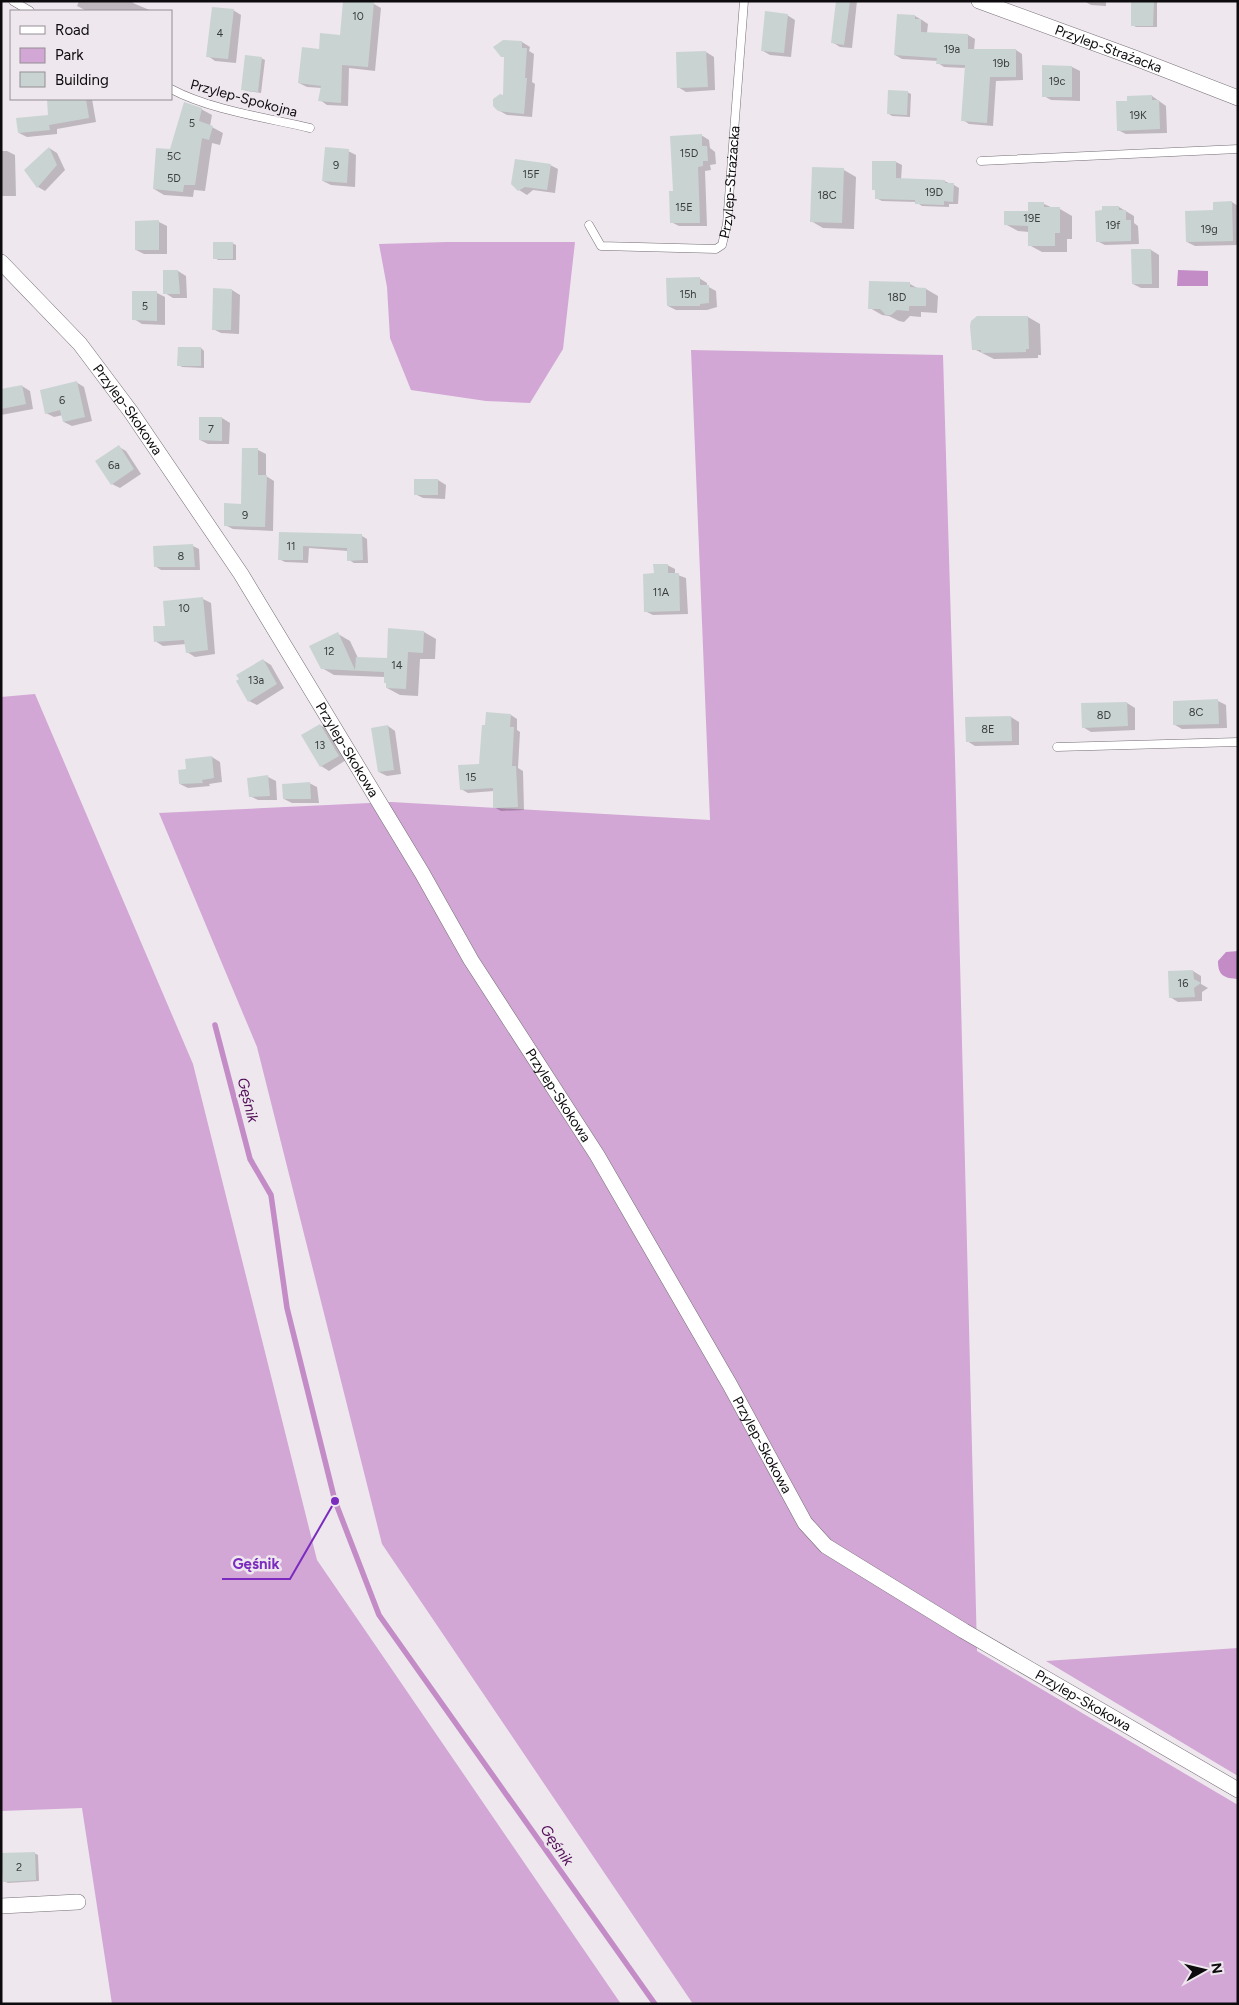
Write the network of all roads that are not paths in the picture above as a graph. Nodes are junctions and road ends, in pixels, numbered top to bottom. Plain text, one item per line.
1 (12, 1) edge
2 (744, 1) edge
3 (979, 1) edge
4 (28, 10) edge
5 (172, 89) edge
6 (1238, 98) edge
7 (310, 128) dead end
8 (1238, 149) edge
9 (981, 161) dead end
10 (589, 224) dead end
11 (1, 262) edge
12 (1238, 742) edge
13 (1056, 747) dead end
14 (1238, 1790) edge
15 (78, 1902) dead end
16 (1, 1906) edge

1 - 4 lane
2 - 10 lane, Przylep-Strażacka
3 - 6 street, Przylep-Strażacka
5 - 7 lane, Przylep-Spokojna
8 - 9 lane
11 - 14 street, Przylep-Skokowa
12 - 13 lane
15 - 16 street

